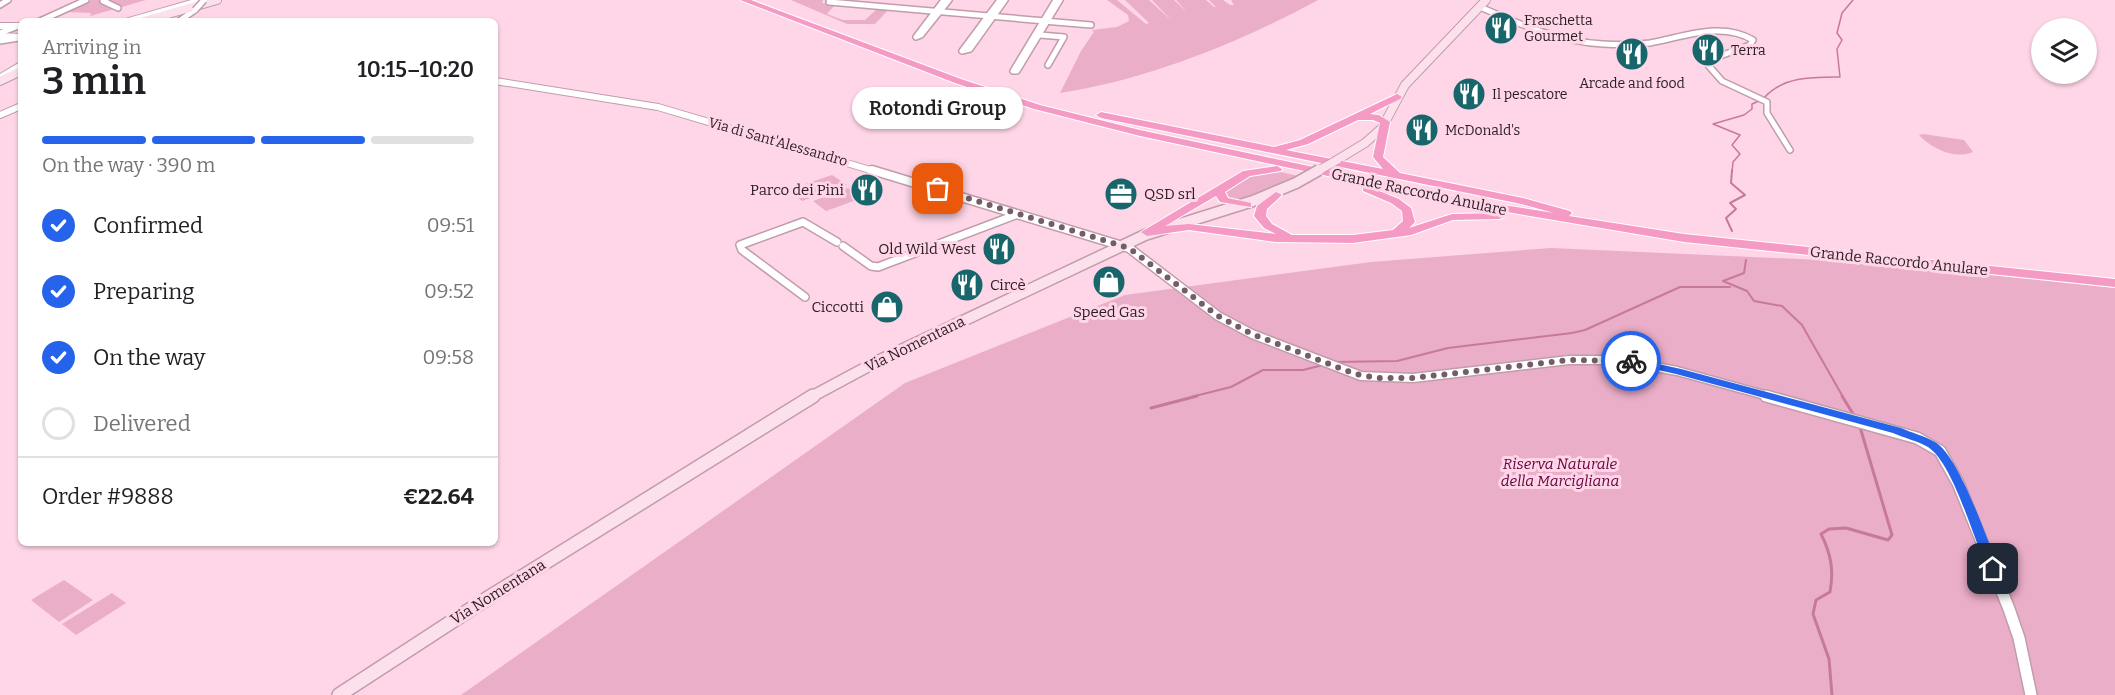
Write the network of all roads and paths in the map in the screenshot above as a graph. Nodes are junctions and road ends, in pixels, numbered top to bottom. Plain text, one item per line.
1 (8, 0) edge
2 (86, 0) edge
3 (106, 0) edge
4 (205, 0) edge
5 (217, 0) edge
6 (224, 0) edge
7 (744, 0) edge
8 (759, 0) edge
9 (944, 0) edge
10 (949, 0) edge
11 (1000, 0) edge
12 (1005, 0) edge
13 (1058, 0) edge
14 (1486, 0) edge
15 (829, 1) edge
16 (0, 5) edge
17 (1480, 6) junction
18 (118, 8) dead end
19 (937, 12) junction
20 (990, 16) junction
21 (47, 18) edge
22 (140, 18) edge
23 (146, 18) edge
24 (154, 18) edge
25 (161, 18) edge
26 (183, 18) edge
27 (1046, 21) junction
28 (0, 26) edge
29 (18, 26) edge
30 (18, 27) edge
31 (0, 35) edge
32 (1040, 35) junction
33 (18, 37) edge
34 (18, 38) edge
35 (0, 41) edge
36 (1048, 64) dead end
37 (18, 69) edge
38 (0, 78) edge
39 (498, 81) edge
40 (1397, 97) junction
41 (18, 107) edge
42 (1077, 112) junction
43 (0, 115) edge
44 (1350, 119) junction
45 (1099, 124) junction
46 (1382, 127) junction
47 (1304, 142) junction
48 (1265, 148) junction
49 (1790, 150) dead end
50 (1312, 158) junction
51 (1231, 159) junction
52 (1277, 169) junction
53 (1240, 177) junction
54 (1402, 177) junction
55 (1359, 186) junction
56 (1224, 187) junction
57 (1276, 195) junction
58 (1247, 205) junction
59 (1018, 213) junction
60 (1504, 216) junction
61 (1577, 216) junction
62 (1147, 232) junction
63 (1393, 234) junction
64 (1308, 239) junction
65 (1743, 244) junction
66 (1124, 246) junction
67 (2115, 276) edge
68 (2115, 283) edge
69 (805, 297) dead end
70 (339, 695) edge
71 (2031, 695) edge

1 - 16 street
2 - 21 street
3 - 18 street
4 - 22 street
4 - 23 main road
4 - 26 street, bridge
5 - 24 main road
6 - 25 street
7 - 45 highway, Grande Raccordo Anulare
8 - 42 highway, Grande Raccordo Anulare
9 - 19 street
10 - 19 street
11 - 20 street
12 - 20 street
13 - 27 street
14 - 17 main road, Via Nomentana
15 - 19 street
17 - 40 main road, Via Nomentana
17 - 49 street
19 - 19 street
19 - 20 street
20 - 20 street
20 - 27 street
27 - 27 street
27 - 32 street
27 - 32 street
28 - 29 street
30 - 31 street
31 - 33 street
32 - 36 street
34 - 35 street
37 - 38 main road
39 - 59 street, Via di Sant'Alessandro
40 - 44 highway
40 - 46 main road, Via Nomentana
41 - 43 street
42 - 48 highway
42 - 61 highway, Grande Raccordo Anulare
44 - 46 highway
44 - 47 highway
45 - 51 highway
45 - 65 highway, Grande Raccordo Anulare
46 - 54 highway
46 - 57 main road, Via Nomentana, bridge
47 - 48 highway
47 - 50 highway
48 - 50 highway
50 - 54 highway
51 - 52 highway
51 - 53 highway
52 - 53 highway
52 - 55 highway
53 - 56 highway
54 - 61 highway
55 - 60 highway
55 - 63 highway
56 - 58 highway
56 - 62 highway
57 - 58 main road, Via Nomentana
57 - 64 highway
58 - 62 main road, Via Nomentana
59 - 66 street, Via di Sant'Alessandro
59 - 69 street
60 - 63 highway
60 - 65 highway
61 - 67 highway, Grande Raccordo Anulare
62 - 64 highway
62 - 66 main road, Via Nomentana
63 - 64 highway
65 - 68 highway, Grande Raccordo Anulare
66 - 70 main road, Via Nomentana
66 - 71 street, Via di Sant'Alessandro

